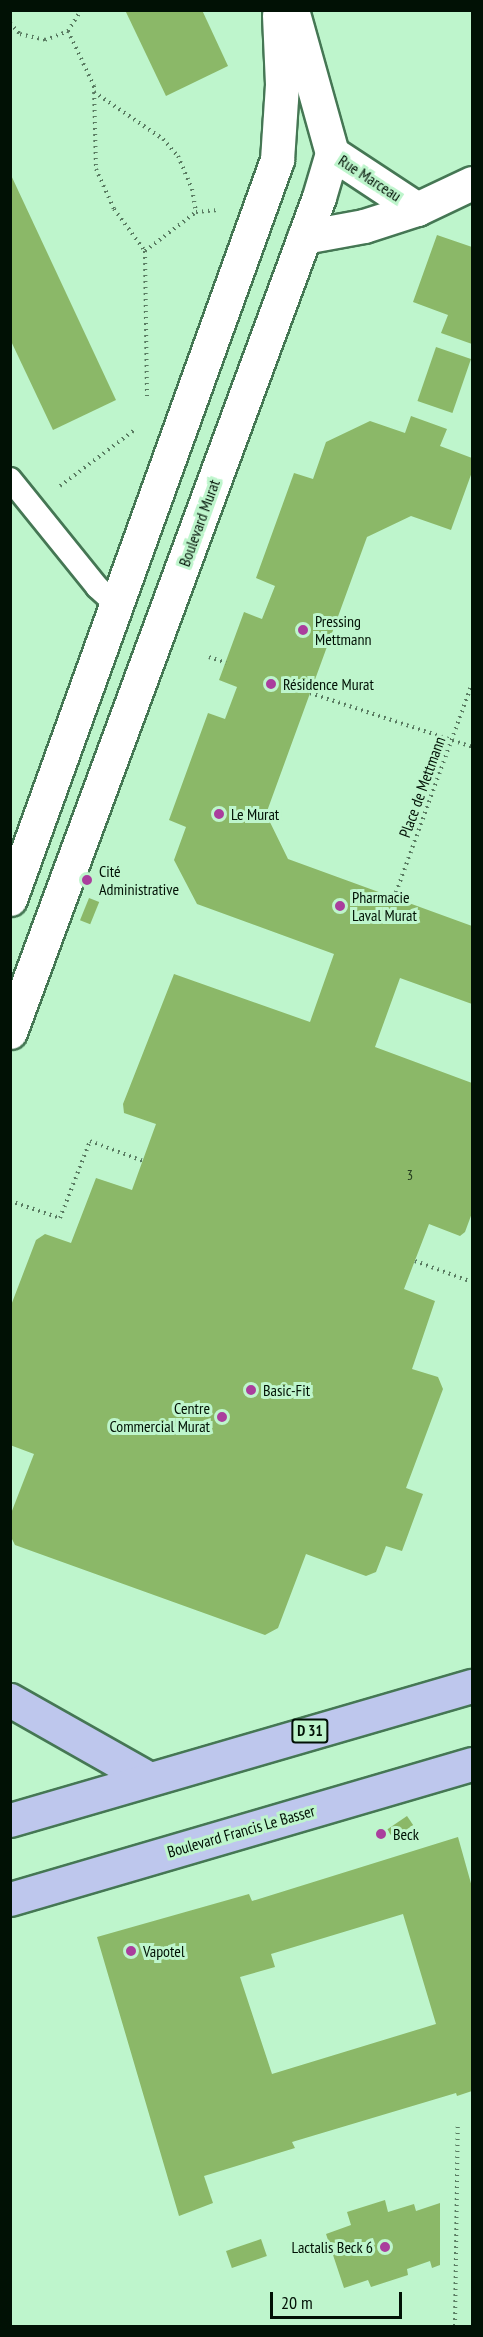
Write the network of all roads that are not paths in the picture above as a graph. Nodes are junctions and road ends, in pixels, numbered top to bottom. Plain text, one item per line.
1 (278, 10) edge
2 (292, 10) edge
3 (332, 153) junction
4 (472, 183) edge
5 (417, 209) junction
6 (304, 237) junction
7 (10, 479) edge
8 (117, 604) junction
9 (10, 899) edge
10 (10, 1032) edge
11 (472, 1686) edge
12 (10, 1700) edge
13 (472, 1764) edge
14 (148, 1778) junction
15 (10, 1820) edge
16 (10, 1899) edge

1 - 8 street
2 - 3 street
3 - 5 street, Rue Marceau
3 - 6 street, Boulevard Murat
4 - 5 street, Rue Marceau
5 - 6 street
6 - 10 street, Boulevard Murat
7 - 8 lane
8 - 9 street
11 - 14 main road, D 31
12 - 14 main road
13 - 16 main road, Boulevard Francis Le Basser
14 - 15 main road, D 31

